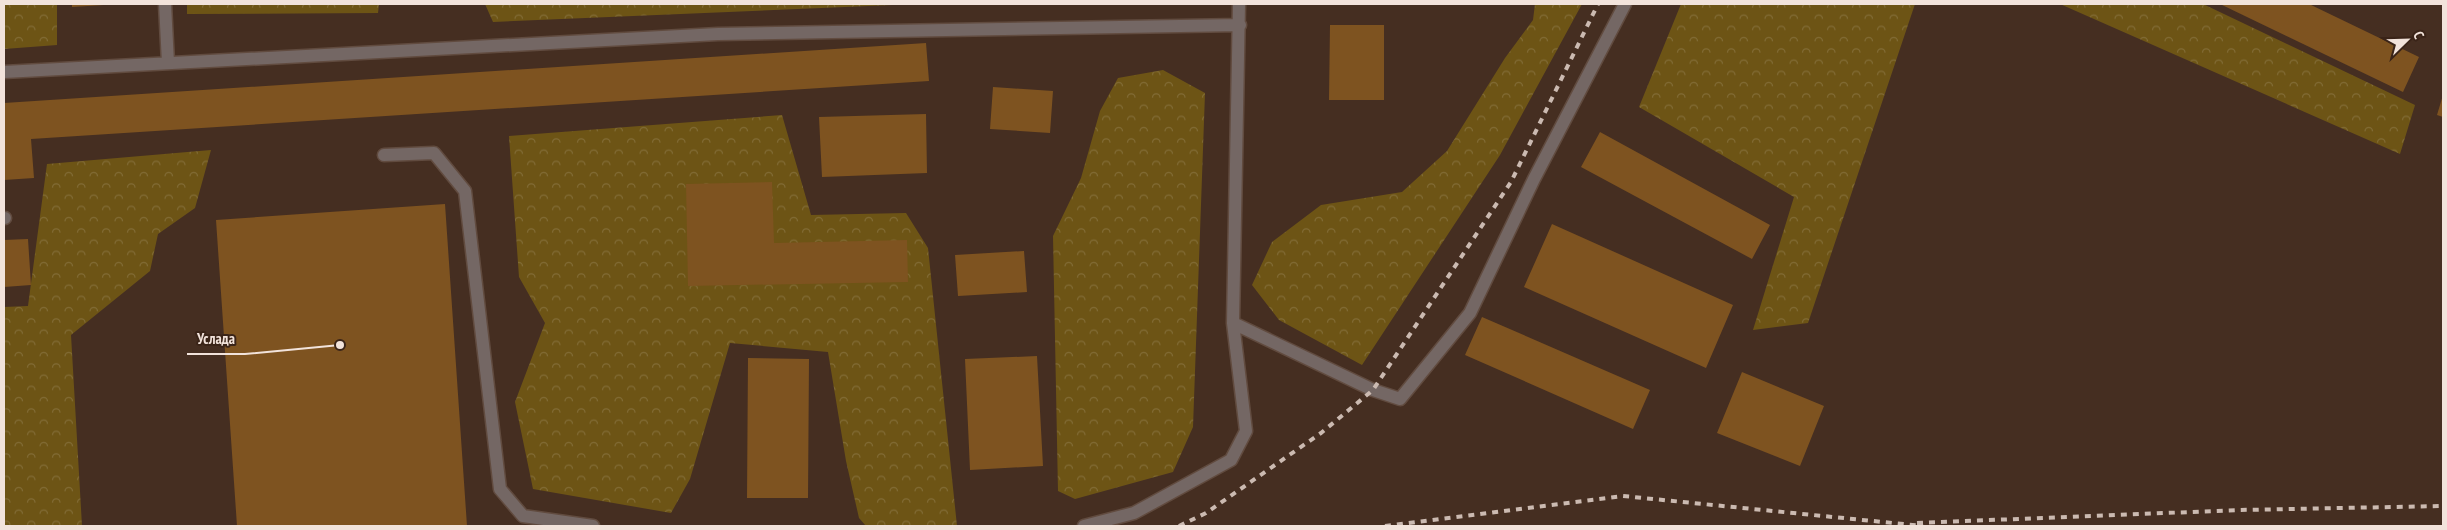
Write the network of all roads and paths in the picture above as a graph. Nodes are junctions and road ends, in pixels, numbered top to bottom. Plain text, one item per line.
1 (165, 4) edge
2 (1239, 4) edge
3 (1625, 4) edge
4 (1240, 25) junction
5 (168, 63) junction
6 (4, 72) edge
7 (384, 156) dead end
8 (1233, 324) junction
9 (593, 526) edge
10 (1084, 526) edge

1 - 5 street
2 - 4 street
3 - 8 street
4 - 5 street
4 - 8 street
5 - 6 street
7 - 9 street
8 - 10 street

